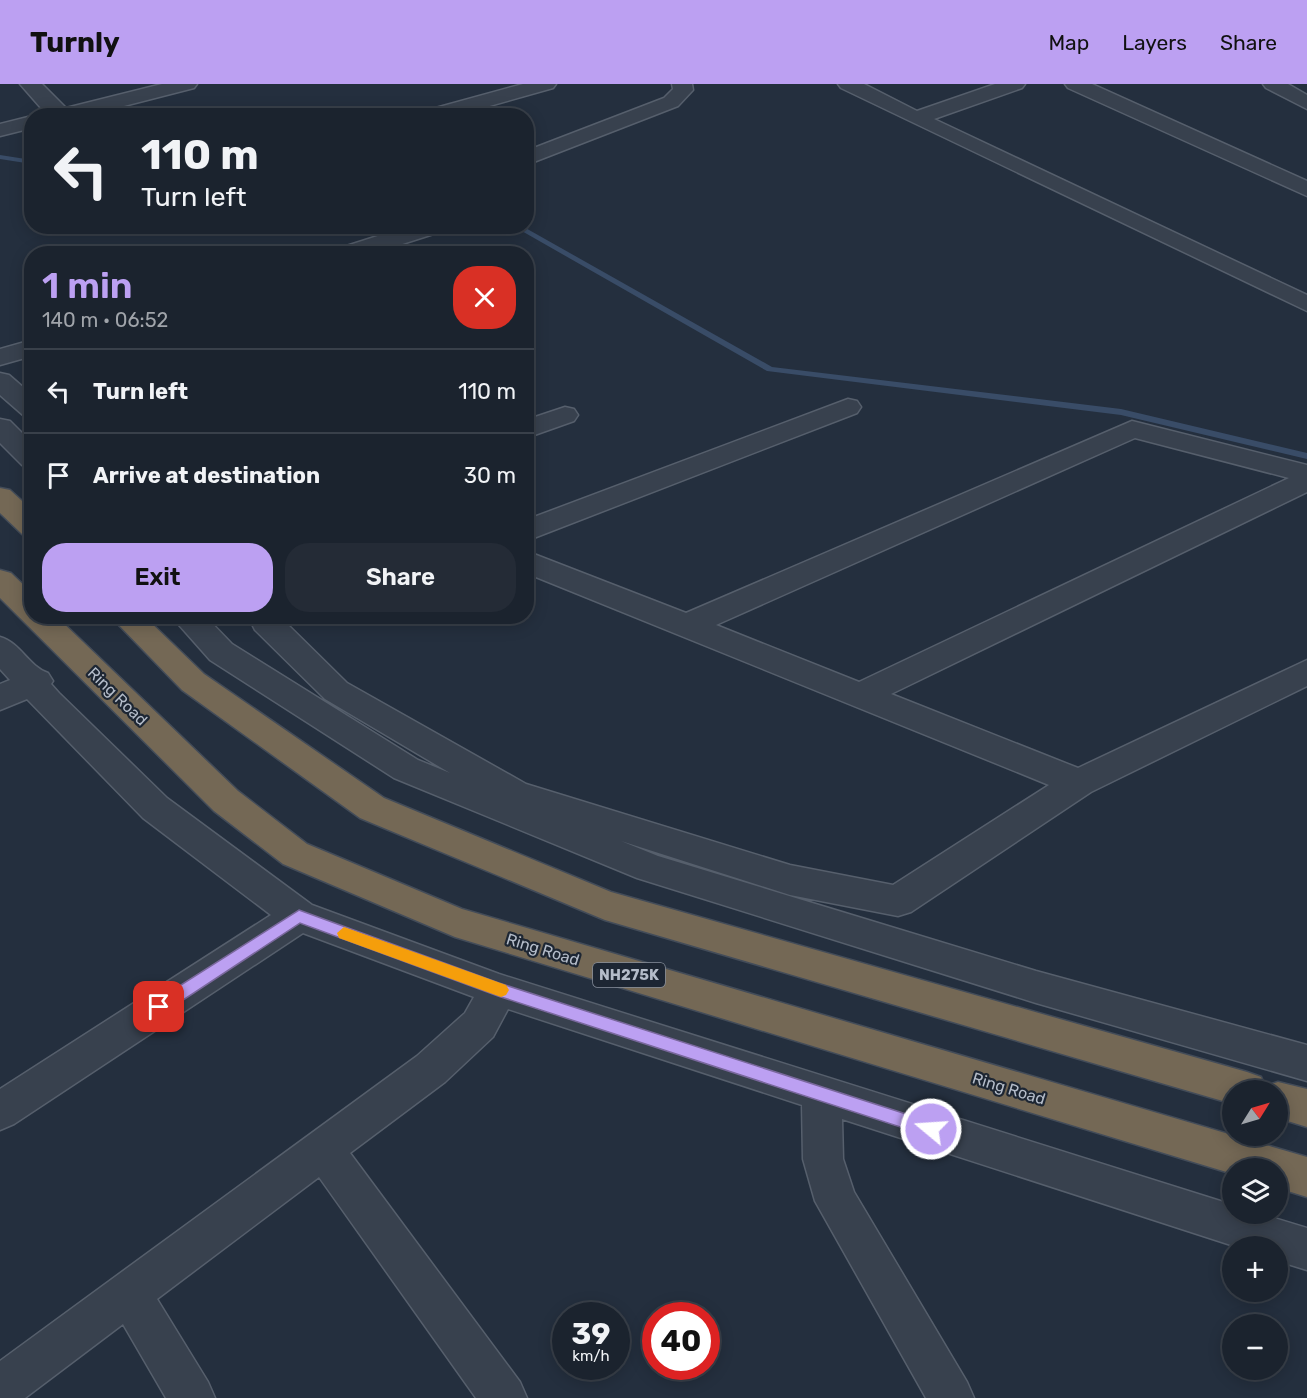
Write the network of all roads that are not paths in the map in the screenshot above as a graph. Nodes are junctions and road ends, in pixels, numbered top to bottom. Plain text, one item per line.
1 (30, 84) edge
2 (187, 84) edge
3 (546, 84) edge
4 (682, 84) edge
5 (848, 84) edge
6 (1015, 84) edge
7 (1075, 84) edge
8 (1273, 84) edge
9 (1307, 103) edge
10 (53, 108) edge
11 (89, 108) edge
12 (458, 108) edge
13 (916, 118) junction
14 (24, 124) edge
15 (0, 131) edge
16 (24, 136) edge
17 (534, 156) edge
18 (1307, 189) edge
19 (409, 234) edge
20 (371, 246) edge
21 (1307, 304) edge
22 (24, 350) edge
23 (0, 357) edge
24 (0, 381) edge
25 (24, 403) edge
26 (848, 407) dead end
27 (565, 415) dead end
28 (0, 427) edge
29 (534, 427) edge
30 (24, 451) edge
31 (1307, 474) edge
32 (1307, 481) edge
33 (0, 497) edge
34 (24, 520) edge
35 (534, 528) edge
36 (534, 564) edge
37 (0, 580) edge
38 (24, 603) edge
39 (45, 624) edge
40 (133, 624) edge
41 (194, 624) edge
42 (275, 624) edge
43 (688, 625) junction
44 (0, 648) edge
45 (1307, 672) edge
46 (23, 688) edge
47 (860, 695) junction
48 (1079, 783) junction
49 (299, 916) junction
50 (498, 990) junction
51 (1307, 1063) edge
52 (1222, 1083) edge
53 (822, 1095) junction
54 (1288, 1103) edge
55 (1307, 1108) edge
56 (0, 1112) edge
57 (323, 1149) junction
58 (1307, 1177) edge
59 (1307, 1249) edge
60 (129, 1293) junction
61 (0, 1389) edge
62 (192, 1398) edge
63 (504, 1398) edge
64 (951, 1398) edge

1 - 10 street
2 - 11 street
3 - 12 street
4 - 17 street
5 - 13 street
6 - 13 street
7 - 18 street
8 - 9 street
13 - 21 street
14 - 15 street
15 - 16 street
19 - 20 street
22 - 23 street
24 - 25 street
26 - 35 street
27 - 29 street
28 - 30 street
31 - 43 street
32 - 47 street
33 - 34 highway
36 - 43 street
37 - 38 highway
39 - 58 highway, Ring Road / NH275K
40 - 52 highway
41 - 51 street
42 - 48 street
43 - 47 street
44 - 46 street
45 - 48 street
46 - 49 street
47 - 48 street
49 - 50 street
49 - 56 street
50 - 53 street
50 - 57 street
53 - 59 street
53 - 64 street
54 - 55 highway
57 - 60 street
57 - 63 street
60 - 61 street
60 - 62 street

